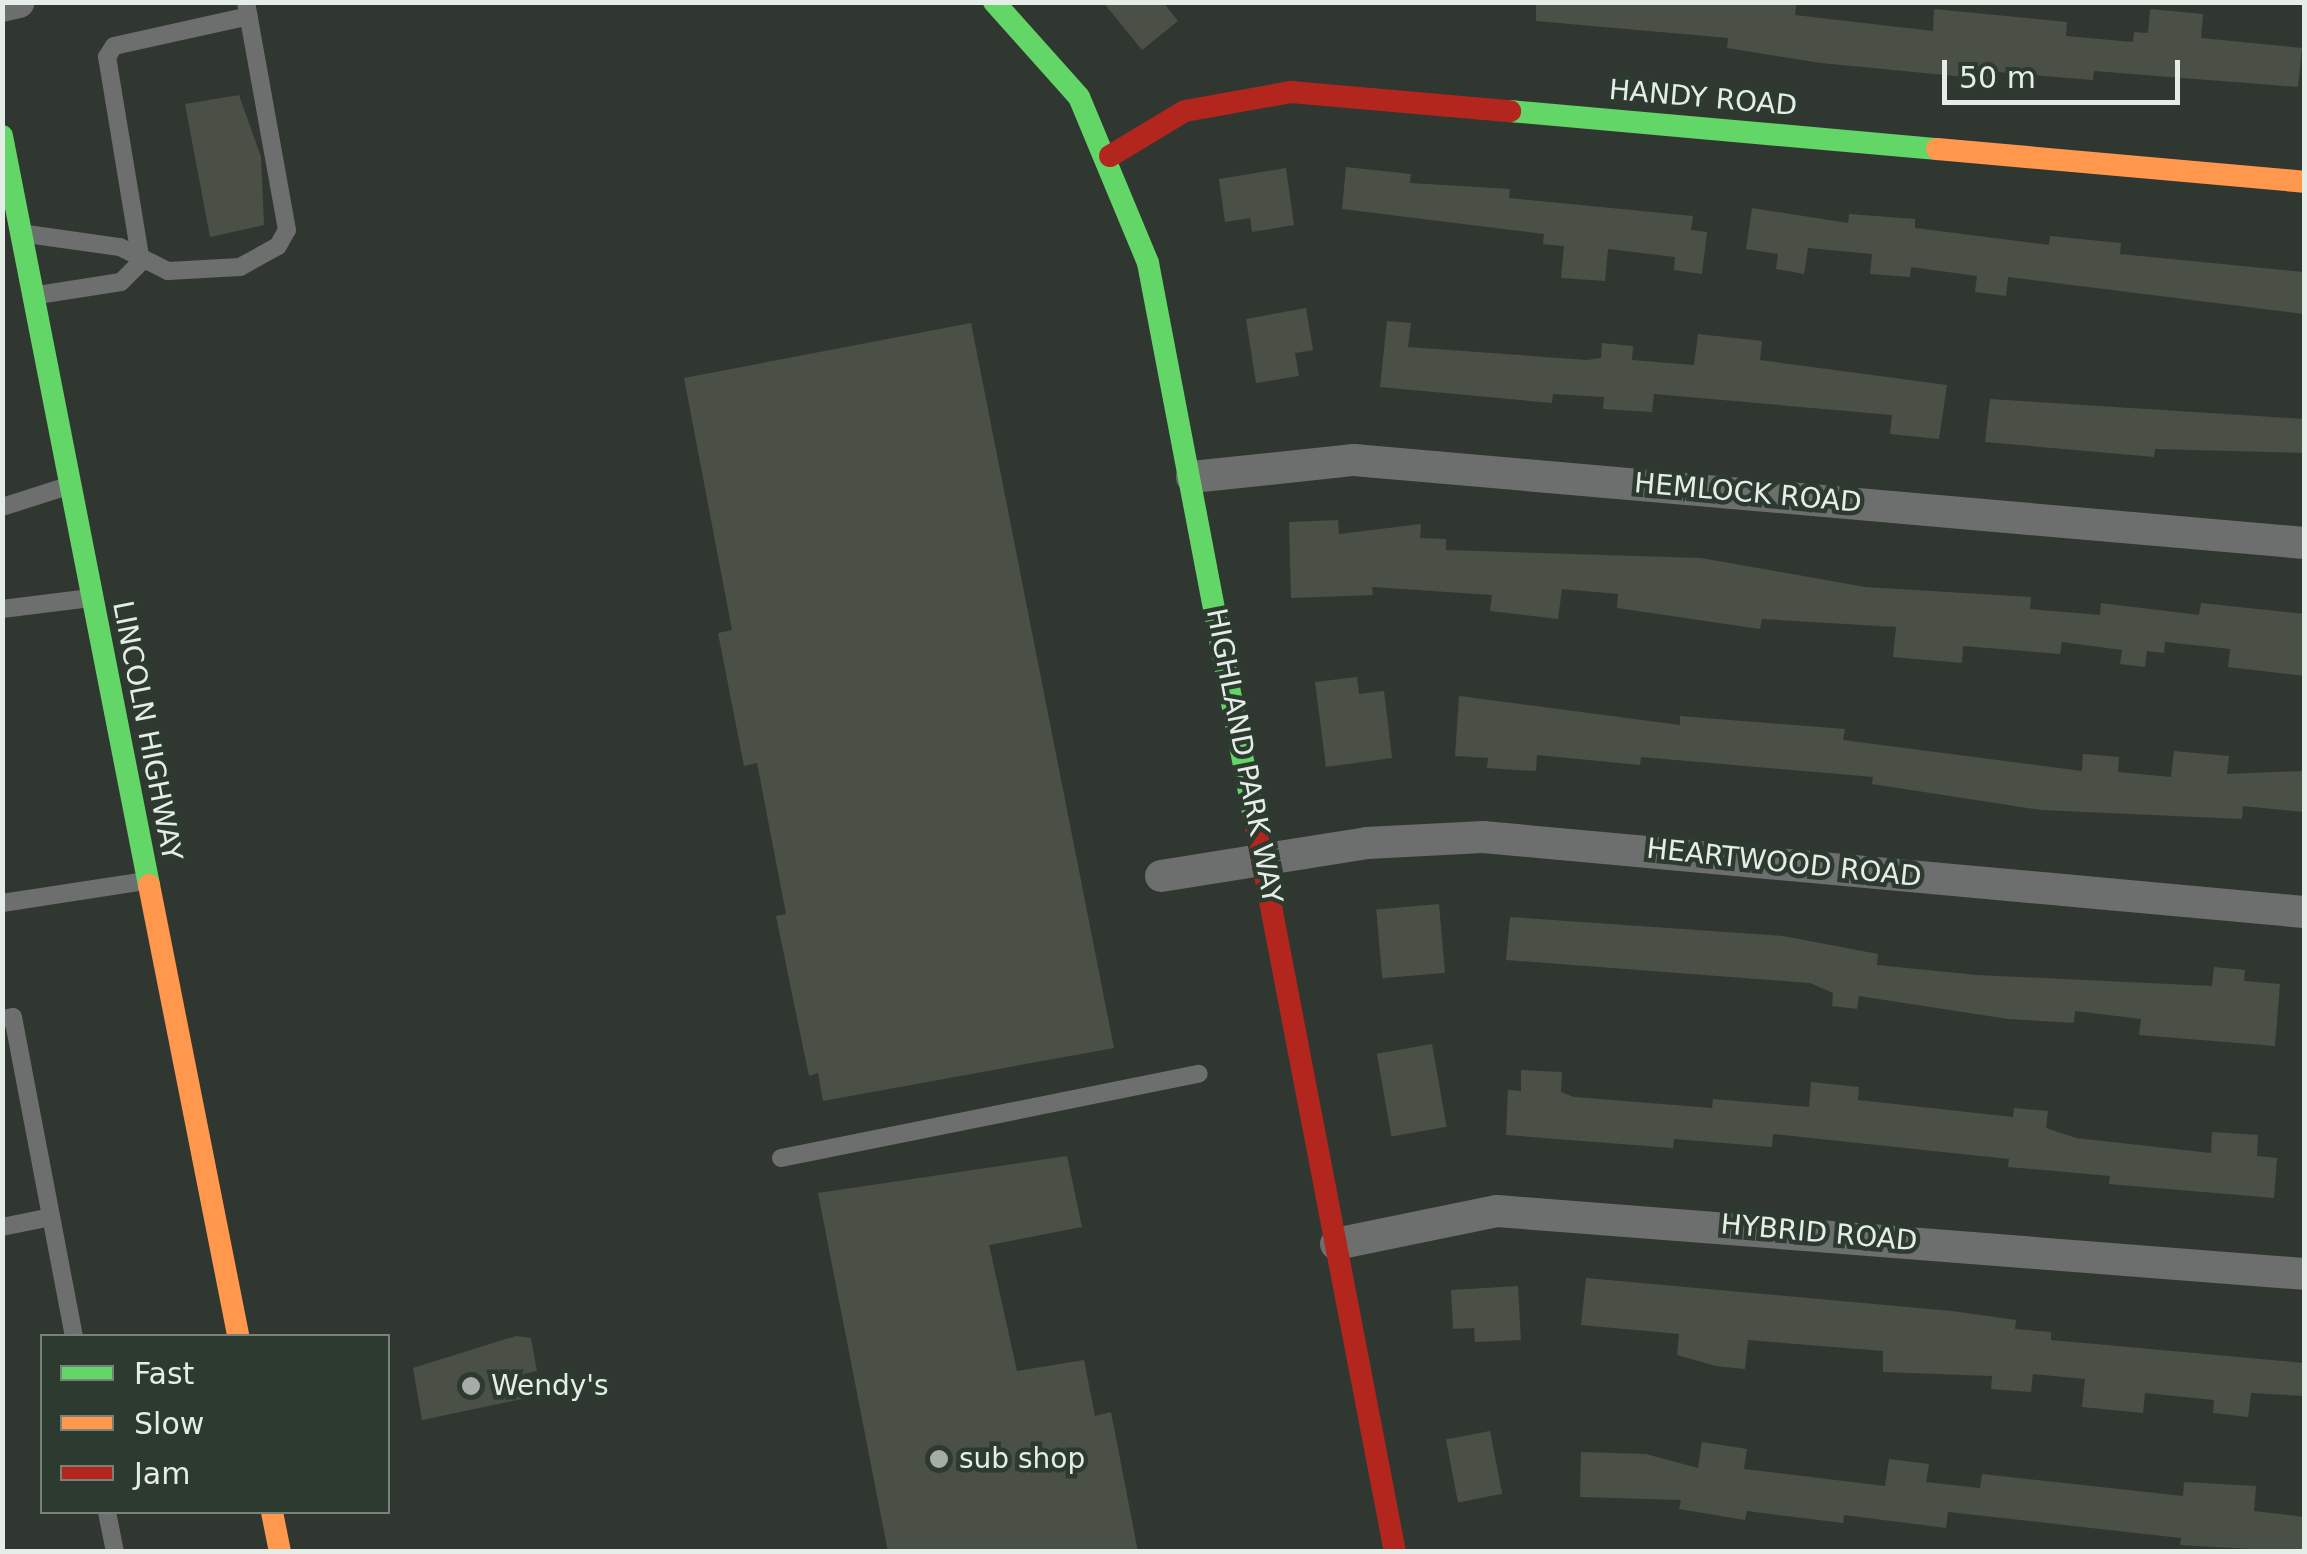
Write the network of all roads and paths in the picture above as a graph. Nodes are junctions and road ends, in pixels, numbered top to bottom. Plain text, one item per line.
1 (19, 2) edge
2 (994, 2) edge
3 (2, 6) edge
4 (248, 9) edge
5 (2, 136) edge
6 (1110, 156) junction
7 (2304, 182) edge
8 (21, 234) junction
9 (141, 262) junction
10 (32, 295) junction
11 (1192, 478) junction
12 (68, 486) junction
13 (2, 506) edge
14 (2304, 542) edge
15 (90, 598) junction
16 (2, 609) edge
17 (1264, 860) junction
18 (1160, 876) dead end
19 (147, 881) junction
20 (2, 903) edge
21 (2304, 912) edge
22 (2, 1019) edge
23 (1199, 1074) dead end
24 (782, 1158) dead end
25 (51, 1217) junction
26 (2, 1227) edge
27 (1336, 1244) junction
28 (2304, 1274) edge
29 (74, 1334) edge
30 (238, 1334) edge
31 (107, 1514) edge
32 (272, 1514) edge
33 (115, 1552) edge
34 (280, 1552) edge
35 (1395, 1552) edge

1 - 3 street
2 - 6 street, HIGHLAND PARK WAY
4 - 9 lane
4 - 9 lane
5 - 8 street, LINCOLN HIGHWAY
6 - 7 street, HANDY ROAD
6 - 11 street, HIGHLAND PARK WAY
8 - 9 lane
8 - 10 street, LINCOLN HIGHWAY
9 - 10 lane
10 - 12 street, LINCOLN HIGHWAY
11 - 14 street, HEMLOCK ROAD
11 - 17 street, HIGHLAND PARK WAY
12 - 13 lane
12 - 15 street, LINCOLN HIGHWAY
15 - 16 lane
15 - 19 street, LINCOLN HIGHWAY
17 - 18 street, HEARTWOOD ROAD
17 - 21 street, HEARTWOOD ROAD
17 - 27 street, HIGHLAND PARK WAY
19 - 20 lane
19 - 30 street, LINCOLN HIGHWAY
22 - 25 lane
23 - 24 lane
25 - 26 lane
25 - 29 lane
27 - 28 street, HYBRID ROAD
27 - 35 street, HIGHLAND PARK WAY
31 - 33 lane
32 - 34 street

